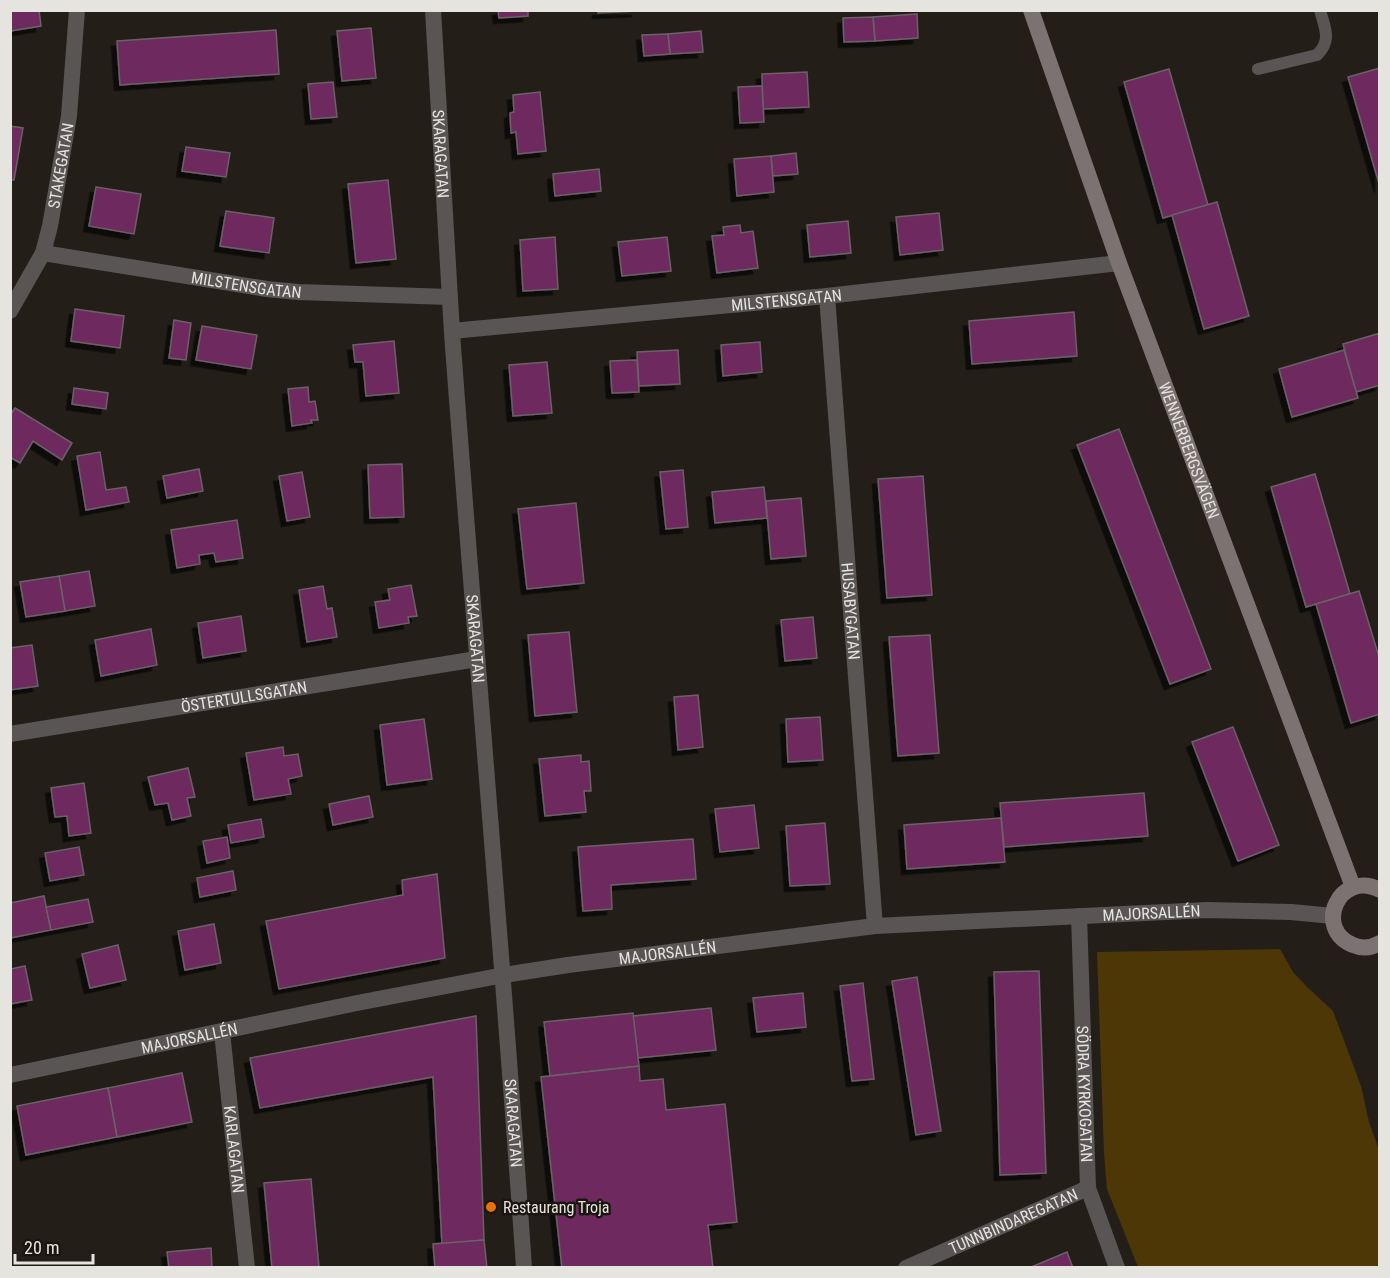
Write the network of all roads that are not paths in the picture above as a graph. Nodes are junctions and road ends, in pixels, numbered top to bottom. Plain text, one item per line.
1 (77, 10) edge
2 (433, 10) edge
3 (1031, 10) edge
4 (1320, 10) edge
5 (1258, 69) dead end
6 (43, 254) junction
7 (1119, 263) junction
8 (827, 296) junction
9 (450, 297) junction
10 (10, 311) edge
11 (452, 331) junction
12 (477, 659) junction
13 (10, 734) edge
14 (1353, 887) junction
15 (1380, 890) edge
16 (1079, 916) junction
17 (1333, 916) junction
18 (875, 926) junction
19 (1378, 950) edge
20 (504, 975) junction
21 (222, 1032) junction
22 (10, 1075) edge
23 (1088, 1188) junction
24 (247, 1268) edge
25 (524, 1268) edge
26 (906, 1268) edge
27 (1117, 1268) edge

1 - 6 street, STAKEGATAN
2 - 9 street, SKARAGATAN
3 - 7 main road, WENNERBERGSVÄGEN
4 - 5 lane
6 - 9 street, MILSTENSGATAN
6 - 10 street, STAKEGATAN
7 - 8 street, MILSTENSGATAN
7 - 14 main road, WENNERBERGSVÄGEN
8 - 11 street, MILSTENSGATAN
8 - 18 street, HUSABYGATAN
9 - 11 street, SKARAGATAN
11 - 12 street, SKARAGATAN
12 - 13 street, ÖSTERTULLSGATAN
12 - 20 street, SKARAGATAN
14 - 15 main road
14 - 17 main road
16 - 17 street, MAJORSALLÉN
16 - 18 street, MAJORSALLÉN
16 - 23 street, SÖDRA KYRKOGATAN
17 - 19 main road
18 - 20 street, MAJORSALLÉN
20 - 21 street, MAJORSALLÉN
20 - 25 street, SKARAGATAN
21 - 22 street, MAJORSALLÉN
21 - 24 street, KARLAGATAN
23 - 26 street, TUNNBINDAREGATAN
23 - 27 street, SÖDRA KYRKOGATAN

